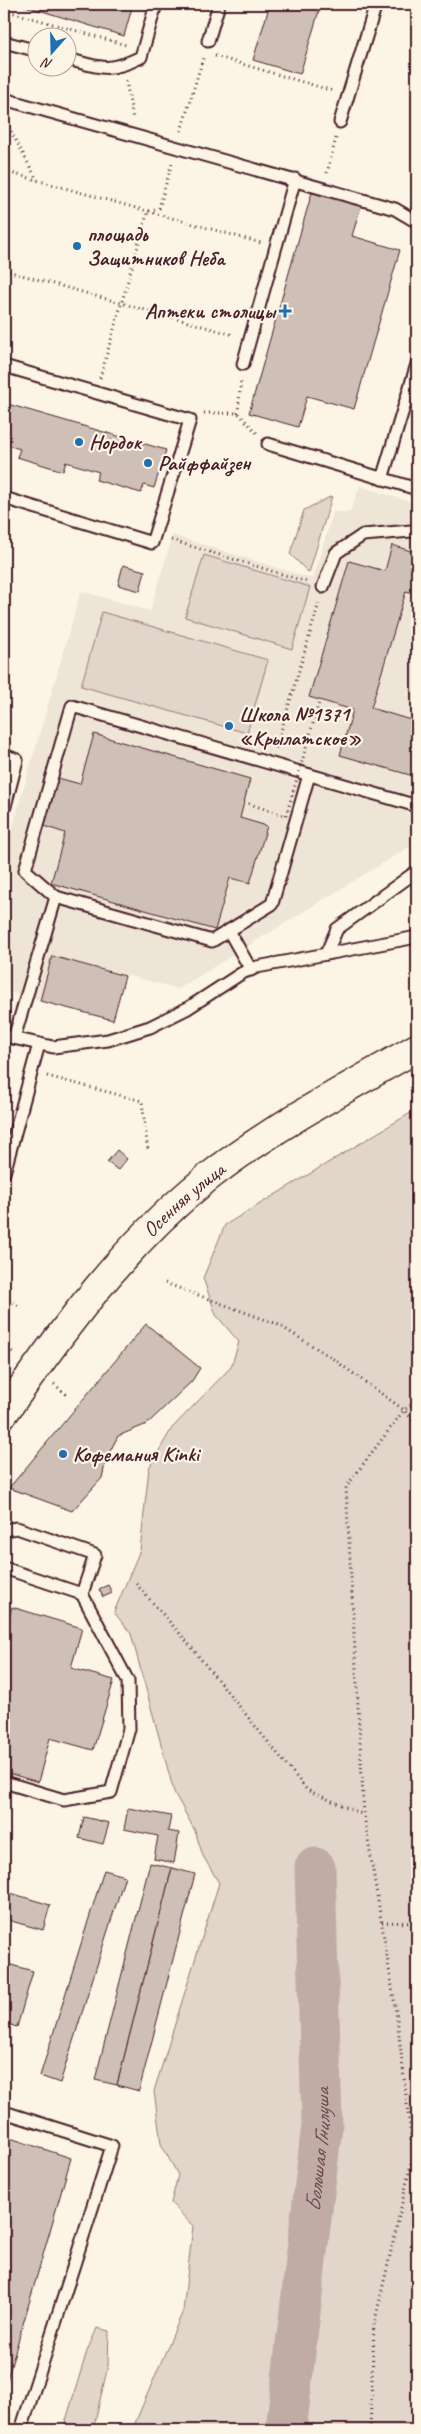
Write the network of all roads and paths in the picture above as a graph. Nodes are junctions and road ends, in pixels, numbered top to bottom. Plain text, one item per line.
1 (156, 4) edge
2 (219, 4) edge
3 (376, 4) edge
4 (4, 10) edge
5 (208, 41) joint
6 (4, 42) edge
7 (28, 48) edge
8 (143, 50) junction
9 (204, 53) junction
10 (78, 63) edge
11 (123, 66) junction
12 (348, 96) junction
13 (4, 99) edge
14 (4, 118) edge
15 (340, 122) joint
16 (136, 136) junction
17 (177, 148) junction
18 (4, 171) edge
19 (37, 180) junction
20 (295, 180) junction
21 (323, 188) junction
22 (148, 212) junction
23 (417, 222) edge
24 (260, 242) dead end
25 (4, 270) edge
26 (121, 303) junction
27 (234, 335) dead end
28 (243, 364) joint
29 (417, 364) edge
30 (4, 366) edge
31 (100, 379) dead end
32 (198, 412) dead end
33 (238, 413) junction
34 (268, 444) joint
35 (382, 479) junction
36 (417, 489) edge
37 (4, 498) edge
38 (417, 533) edge
39 (171, 540) dead end
40 (324, 587) junction
41 (320, 700) dead end
42 (4, 755) edge
43 (271, 764) junction
44 (309, 775) junction
45 (244, 802) dead end
46 (417, 806) edge
47 (4, 810) edge
48 (417, 871) edge
49 (56, 897) junction
50 (229, 931) junction
51 (417, 937) edge
52 (326, 954) junction
53 (251, 970) junction
54 (9, 1037) edge
55 (39, 1044) junction
56 (417, 1048) edge
57 (63, 1080) dead end
58 (148, 1152) dead end
59 (4, 1173) edge
60 (165, 1283) dead end
61 (4, 1298) edge
62 (21, 1307) dead end
63 (8, 1398) edge
64 (417, 1400) edge
65 (404, 1410) junction
66 (417, 1426) edge
67 (4, 1530) edge
68 (4, 1568) edge
69 (136, 1584) dead end
70 (82, 1594) junction
71 (4, 1782) edge
72 (364, 1815) junction
73 (382, 1922) junction
74 (417, 1923) edge
75 (4, 2112) edge
76 (21, 2430) edge
77 (370, 2430) edge

1 - 8 lane
2 - 5 lane
3 - 12 lane
4 - 8 path
5 - 9 path
6 - 7 lane
8 - 11 lane
9 - 12 path
9 - 17 path
10 - 11 lane
11 - 16 path
12 - 15 lane
13 - 16 lane
14 - 19 path
15 - 21 path
16 - 17 lane
17 - 20 lane
17 - 22 path
18 - 19 path
19 - 22 path
20 - 21 lane
20 - 28 lane
21 - 23 lane
22 - 24 path
22 - 26 path
25 - 26 path
26 - 27 path
26 - 31 path
28 - 33 path
29 - 35 lane
30 - 37 lane
32 - 33 path
33 - 34 path
34 - 35 lane
35 - 36 lane
38 - 40 lane
39 - 40 path
40 - 43 path
41 - 45 path, bridge
42 - 47 lane
43 - 44 lane
43 - 49 lane
44 - 46 lane
44 - 50 lane
48 - 52 lane
49 - 50 lane
49 - 54 lane
50 - 53 lane
51 - 52 lane
52 - 53 lane
53 - 55 lane
54 - 55 lane
55 - 59 lane
56 - 63 main road, Осенняя улица
57 - 58 path
60 - 65 path
61 - 62 path
64 - 65 path
65 - 66 path
65 - 72 path
67 - 70 lane
68 - 70 lane
69 - 72 path
70 - 71 lane
72 - 73 path
73 - 74 path
73 - 77 path
75 - 76 lane

